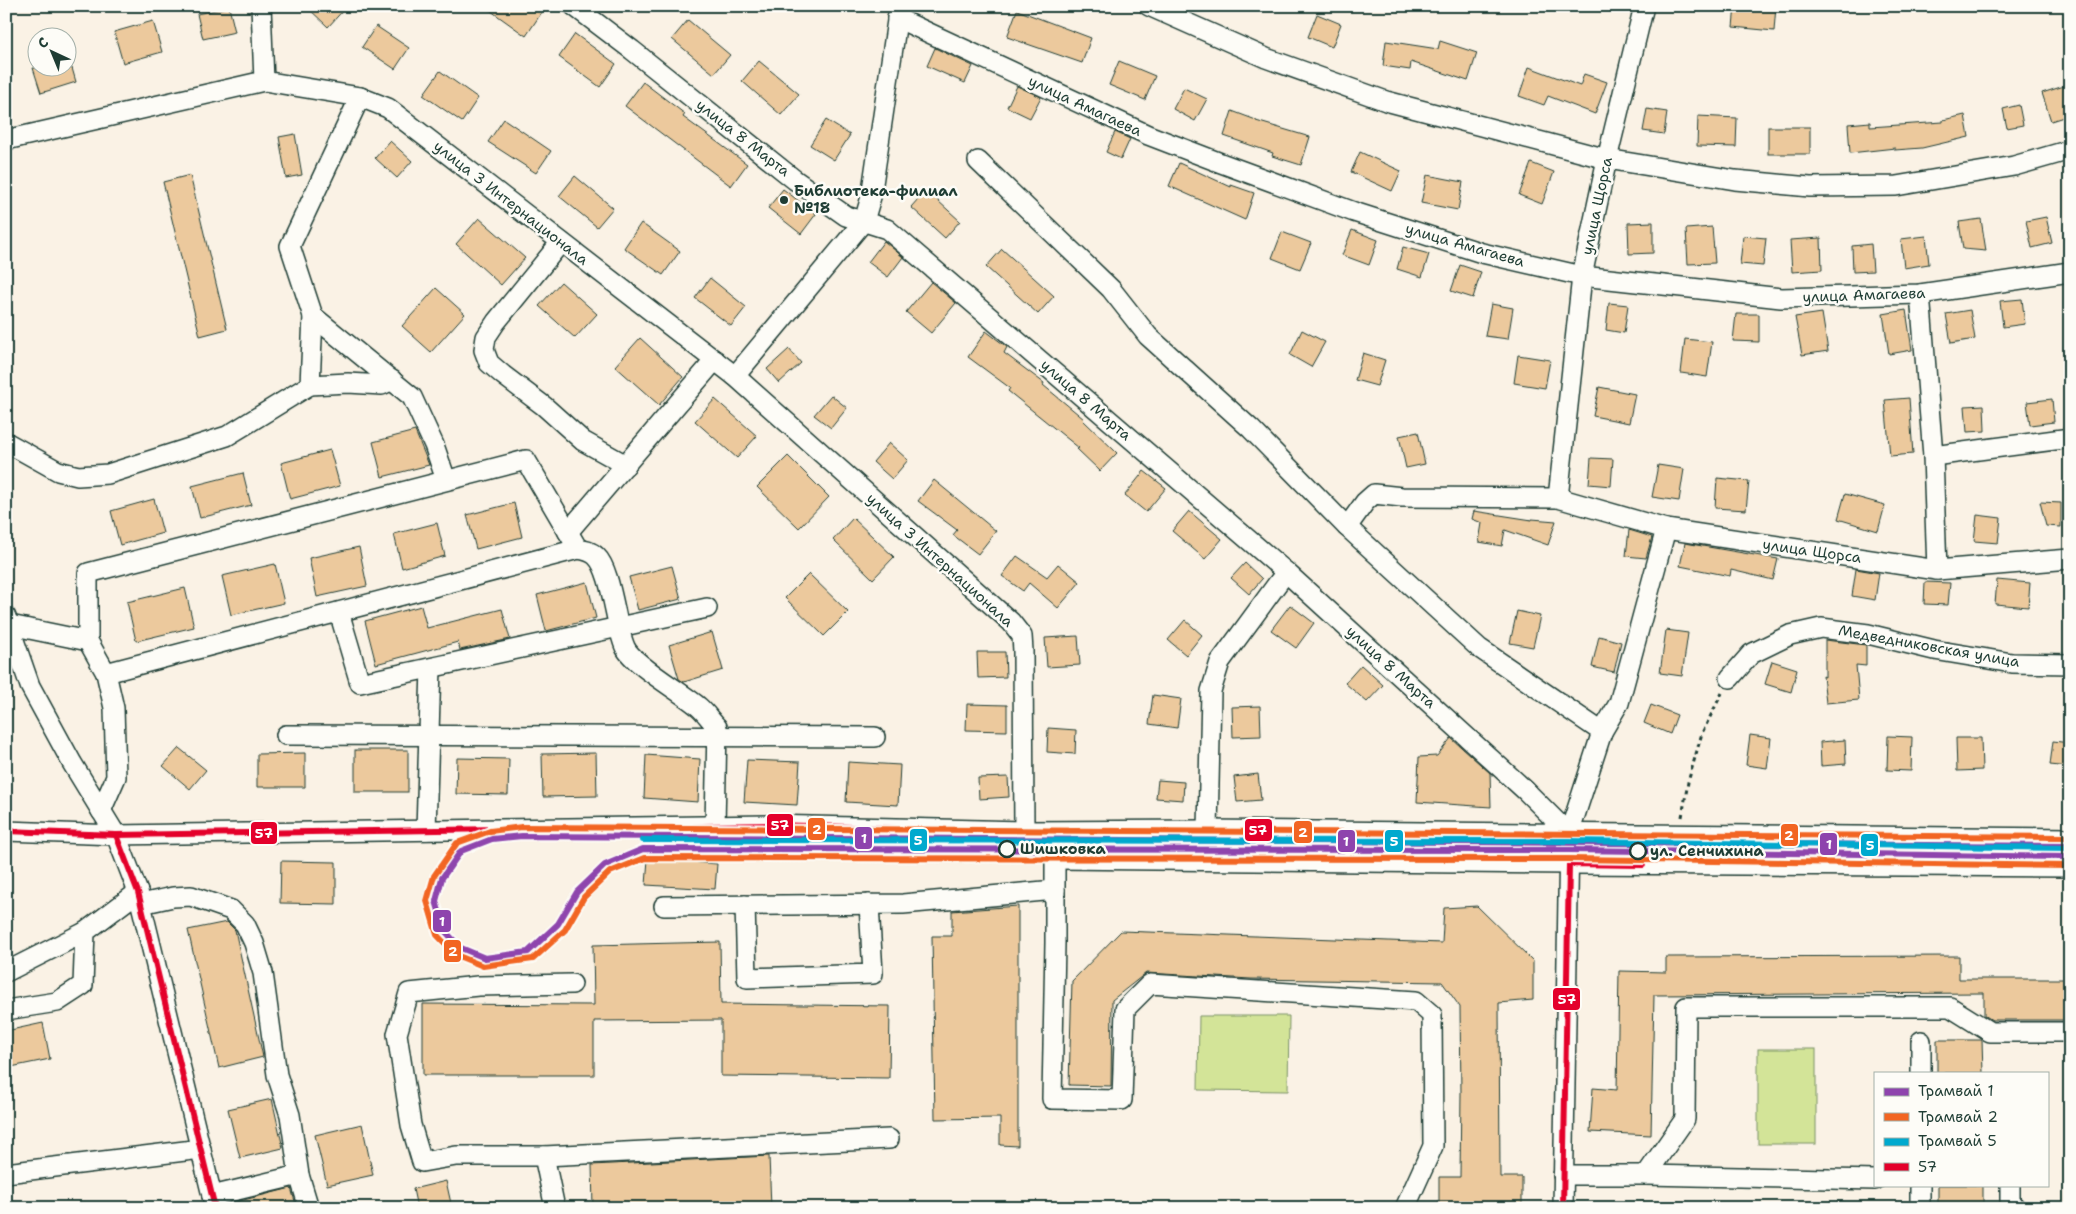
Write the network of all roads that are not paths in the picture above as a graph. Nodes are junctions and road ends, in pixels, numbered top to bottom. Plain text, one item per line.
1 (261, 6) edge
2 (574, 6) edge
3 (1148, 6) edge
4 (1644, 6) edge
5 (898, 12) edge
6 (264, 81) junction
7 (360, 97) junction
8 (6, 140) edge
9 (2070, 150) edge
10 (1607, 159) junction
11 (978, 161) dead end
12 (864, 220) junction
13 (561, 242) junction
14 (2070, 272) edge
15 (1582, 276) junction
16 (1920, 294) junction
17 (313, 316) junction
18 (715, 360) junction
19 (735, 376) junction
20 (392, 380) junction
21 (310, 385) junction
22 (2070, 438) edge
23 (6, 442) edge
24 (1933, 456) junction
25 (626, 465) junction
26 (446, 480) junction
27 (1558, 498) junction
28 (1348, 527) junction
29 (1666, 529) junction
30 (568, 532) junction
31 (578, 549) junction
32 (2070, 559) edge
33 (1937, 570) junction
34 (1286, 572) junction
35 (707, 608) dead end
36 (339, 612) junction
37 (8, 621) edge
38 (618, 627) junction
39 (88, 641) junction
40 (2070, 664) edge
41 (431, 668) junction
42 (106, 673) junction
43 (1730, 678) road end
44 (1602, 732) junction
45 (286, 735) dead end
46 (429, 735) junction
47 (717, 736) junction
48 (876, 737) dead end
49 (101, 811) junction
50 (715, 826) junction
51 (426, 830) junction
52 (1208, 830) junction
53 (6, 831) edge
54 (1024, 831) junction
55 (1054, 831) junction
56 (1569, 834) junction
57 (116, 835) junction
58 (2070, 838) edge
59 (1055, 858) junction
60 (1569, 864) junction
61 (2070, 867) edge
62 (1055, 890) junction
63 (140, 898) junction
64 (869, 904) junction
65 (745, 905) junction
66 (664, 906) dead end
67 (85, 932) junction
68 (6, 972) edge
69 (572, 984) dead end
70 (10, 1006) edge
71 (2070, 1032) edge
72 (1921, 1040) dead end
73 (1921, 1072) edge
74 (889, 1139) dead end
75 (201, 1149) junction
76 (544, 1156) junction
77 (6, 1173) edge
78 (1564, 1174) junction
79 (299, 1175) junction
80 (1646, 1175) junction
81 (1874, 1180) edge
82 (1920, 1186) edge
83 (2010, 1186) edge
84 (213, 1202) edge
85 (310, 1208) edge
86 (555, 1208) edge
87 (1405, 1208) edge
88 (1563, 1208) edge
89 (1920, 1208) edge
90 (2016, 1208) edge

1 - 6 street
2 - 12 street, улица 8 Марта
3 - 10 street
4 - 10 street, улица Щорса
5 - 12 street
5 - 15 street, улица Амагаева
6 - 7 street, улица 3 Интернационала
6 - 8 street
7 - 13 street, улица 3 Интернационала
7 - 17 street
9 - 10 street
10 - 15 street, улица Щорса
11 - 28 street
12 - 19 street
12 - 34 street, улица 8 Марта
13 - 18 street, улица 3 Интернационала
13 - 25 street
14 - 16 street, улица Амагаева
15 - 16 street, улица Амагаева
15 - 27 street, улица Щорса
16 - 24 street
17 - 20 street
17 - 21 street
18 - 19 street, улица 3 Интернационала
18 - 25 street
19 - 54 street, улица 3 Интернационала
20 - 21 street
20 - 26 street
21 - 23 street
22 - 24 street
24 - 33 street
25 - 30 street
26 - 30 street
26 - 39 street
27 - 28 street, улица Щорса
27 - 29 street, улица Щорса
28 - 44 street
29 - 33 street, улица Щорса
29 - 44 street
30 - 31 street
31 - 36 street
31 - 38 street
32 - 33 street, улица Щорса
34 - 52 street
34 - 56 street, улица 8 Марта
35 - 38 street
36 - 41 street
36 - 42 street
37 - 39 street
37 - 49 street
38 - 41 street
38 - 47 street
39 - 42 street
40 - 43 street, Медведниковская улица
41 - 46 street
42 - 49 street
44 - 56 street
45 - 46 street
46 - 47 street
46 - 51 street
47 - 48 street
47 - 50 street
49 - 57 street
50 - 51 street
50 - 54 street
51 - 57 street
52 - 55 street
52 - 56 street
53 - 57 street
54 - 55 street
55 - 59 street
56 - 58 street
56 - 60 street
57 - 63 street
59 - 60 street
59 - 62 street
60 - 61 street
60 - 78 street
62 - 64 street
62 - 87 street
63 - 67 street
63 - 75 street
63 - 79 street
64 - 65 street
64 - 65 street
65 - 66 street
67 - 68 street
67 - 70 street
69 - 76 street
71 - 80 street
72 - 73 street
74 - 76 street
75 - 77 street
75 - 84 street
76 - 86 street
78 - 80 street
78 - 88 street
79 - 84 street
79 - 85 street
80 - 81 street
82 - 89 street
83 - 90 street

